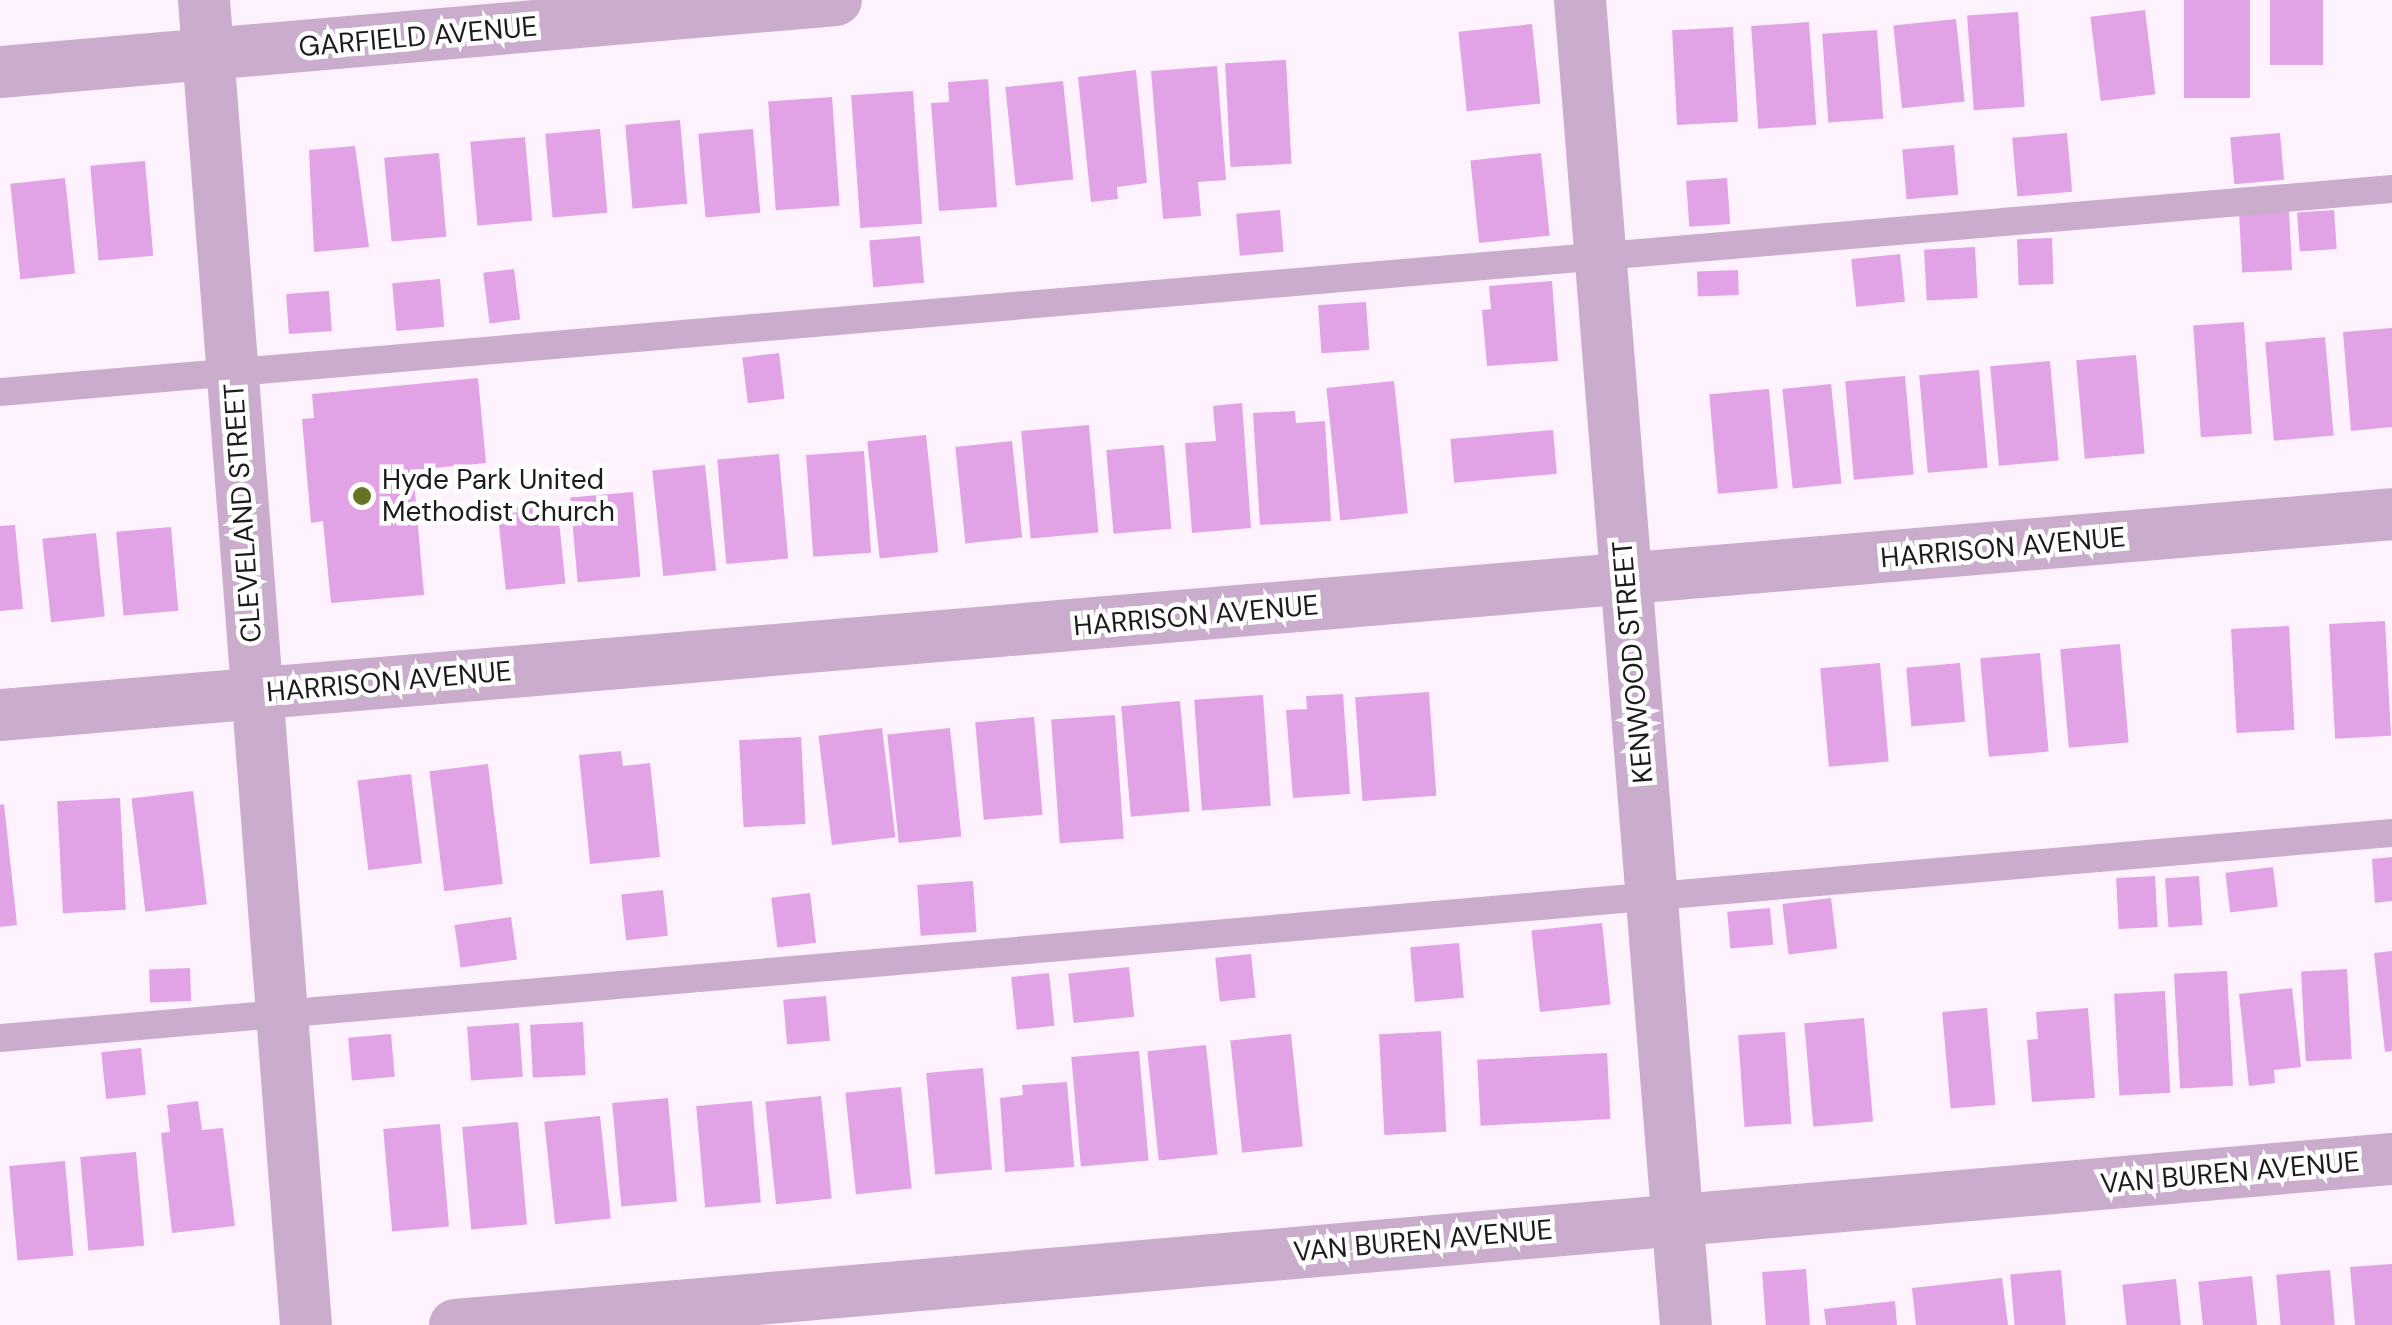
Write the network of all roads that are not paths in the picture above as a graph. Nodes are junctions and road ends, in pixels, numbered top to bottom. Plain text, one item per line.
1 (204, 0) edge
2 (836, 0) edge
3 (1580, 0) edge
4 (208, 56) junction
5 (0, 72) edge
6 (2392, 190) edge
7 (1600, 252) junction
8 (233, 373) junction
9 (0, 392) edge
10 (2392, 514) edge
11 (1626, 580) junction
12 (257, 693) junction
13 (0, 715) edge
14 (2392, 833) edge
15 (1652, 898) junction
16 (282, 1012) junction
17 (0, 1038) edge
18 (2392, 1159) edge
19 (1678, 1220) junction
20 (306, 1325) edge
21 (455, 1325) edge
22 (1686, 1325) edge

1 - 4 street, CLEVELAND STREET
2 - 4 street, GARFIELD AVENUE
3 - 7 street, KENWOOD STREET
4 - 5 street, GARFIELD AVENUE
4 - 8 street, CLEVELAND STREET
6 - 7 lane
7 - 8 lane
7 - 11 street, KENWOOD STREET
8 - 9 lane
8 - 12 street, CLEVELAND STREET
10 - 11 street, HARRISON AVENUE
11 - 12 street, HARRISON AVENUE
11 - 15 street, KENWOOD STREET
12 - 13 street, HARRISON AVENUE
12 - 16 street, CLEVELAND STREET
14 - 15 lane
15 - 16 lane
15 - 19 street, KENWOOD STREET
16 - 17 lane
16 - 20 street, CLEVELAND STREET
18 - 19 street, VAN BUREN AVENUE
19 - 21 street, VAN BUREN AVENUE
19 - 22 street, KENWOOD STREET

